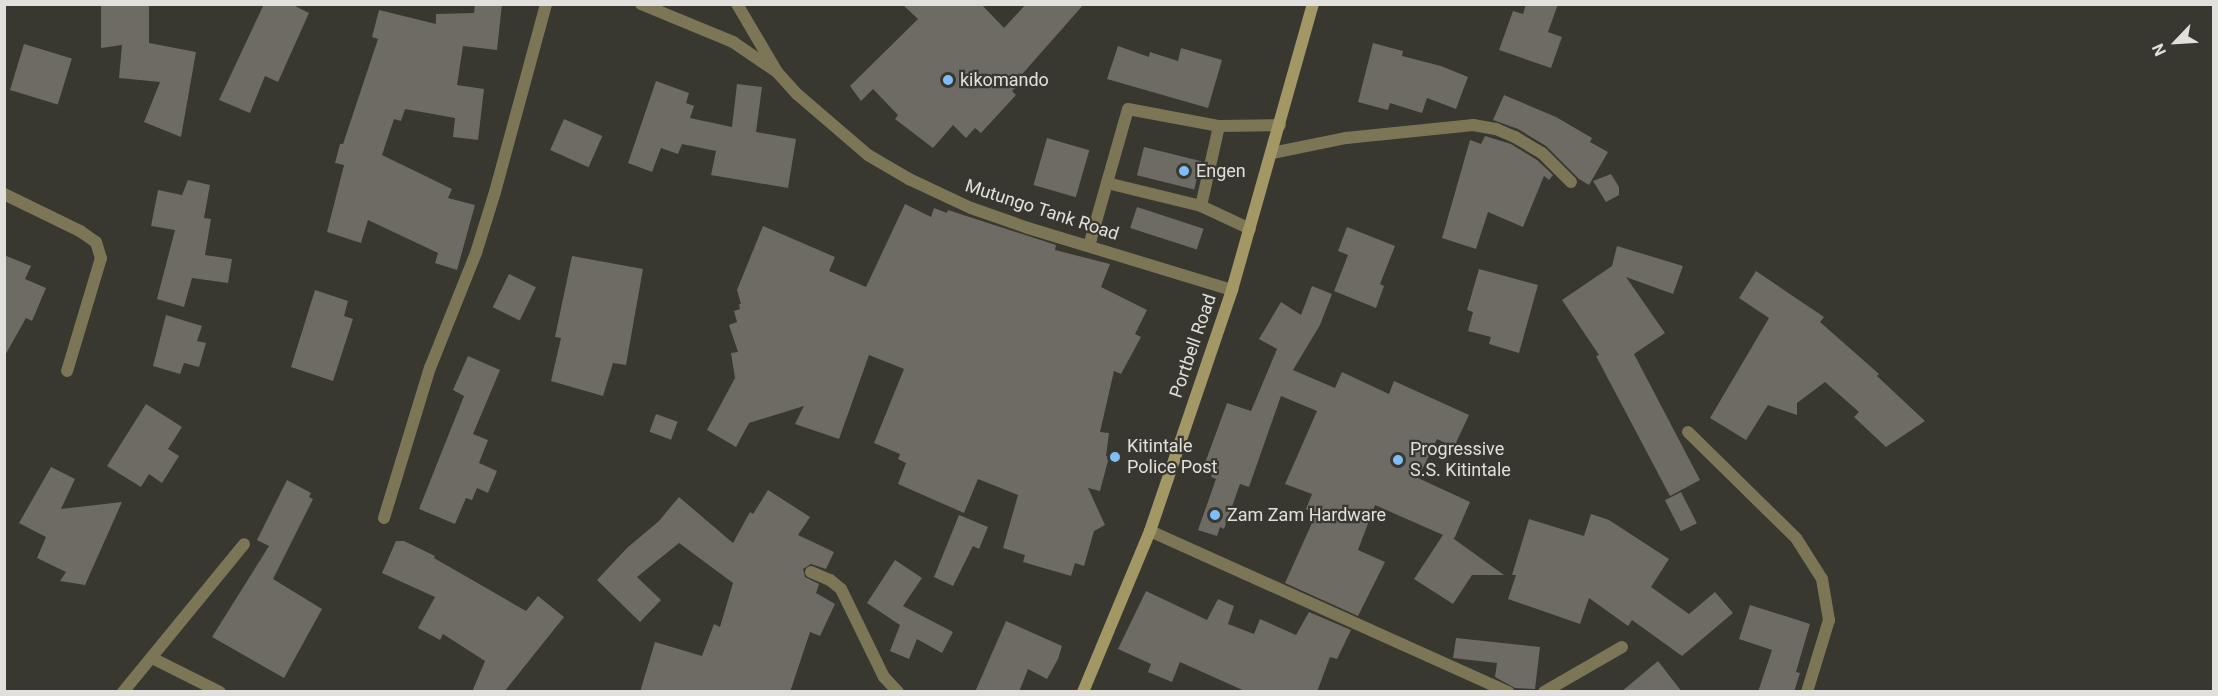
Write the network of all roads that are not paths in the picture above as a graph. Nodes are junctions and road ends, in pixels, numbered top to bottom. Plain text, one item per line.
1 (546, 4) edge
2 (641, 4) edge
3 (737, 4) edge
4 (1313, 4) edge
5 (777, 72) junction
6 (1280, 125) junction
7 (1219, 126) junction
8 (1272, 153) junction
9 (1570, 182) dead end
10 (1107, 183) junction
11 (4, 194) edge
12 (1201, 206) junction
13 (1250, 229) junction
14 (1089, 246) junction
15 (1232, 290) junction
16 (67, 370) dead end
17 (1688, 432) dead end
18 (384, 518) dead end
19 (1150, 531) junction
20 (244, 544) dead end
21 (812, 572) dead end
22 (1622, 647) dead end
23 (152, 658) junction
24 (123, 692) edge
25 (220, 692) edge
26 (898, 692) edge
27 (1083, 692) edge
28 (1508, 692) edge
29 (1544, 692) edge
30 (1807, 692) edge

1 - 18 street
2 - 5 street
3 - 5 street, Mutungo Tank Road
4 - 6 main road, Portbell Road
5 - 14 street, Mutungo Tank Road
6 - 7 street
6 - 8 main road, Portbell Road
7 - 10 street
7 - 12 street
8 - 9 street
8 - 13 main road, Portbell Road
10 - 12 street
10 - 14 street
11 - 16 street
12 - 13 street
13 - 15 main road, Portbell Road
14 - 15 street, Mutungo Tank Road
15 - 19 main road, Portbell Road
17 - 30 street
19 - 27 main road, Portbell Road
19 - 28 street
20 - 23 street
21 - 26 street
22 - 29 street
23 - 24 street
23 - 25 street

